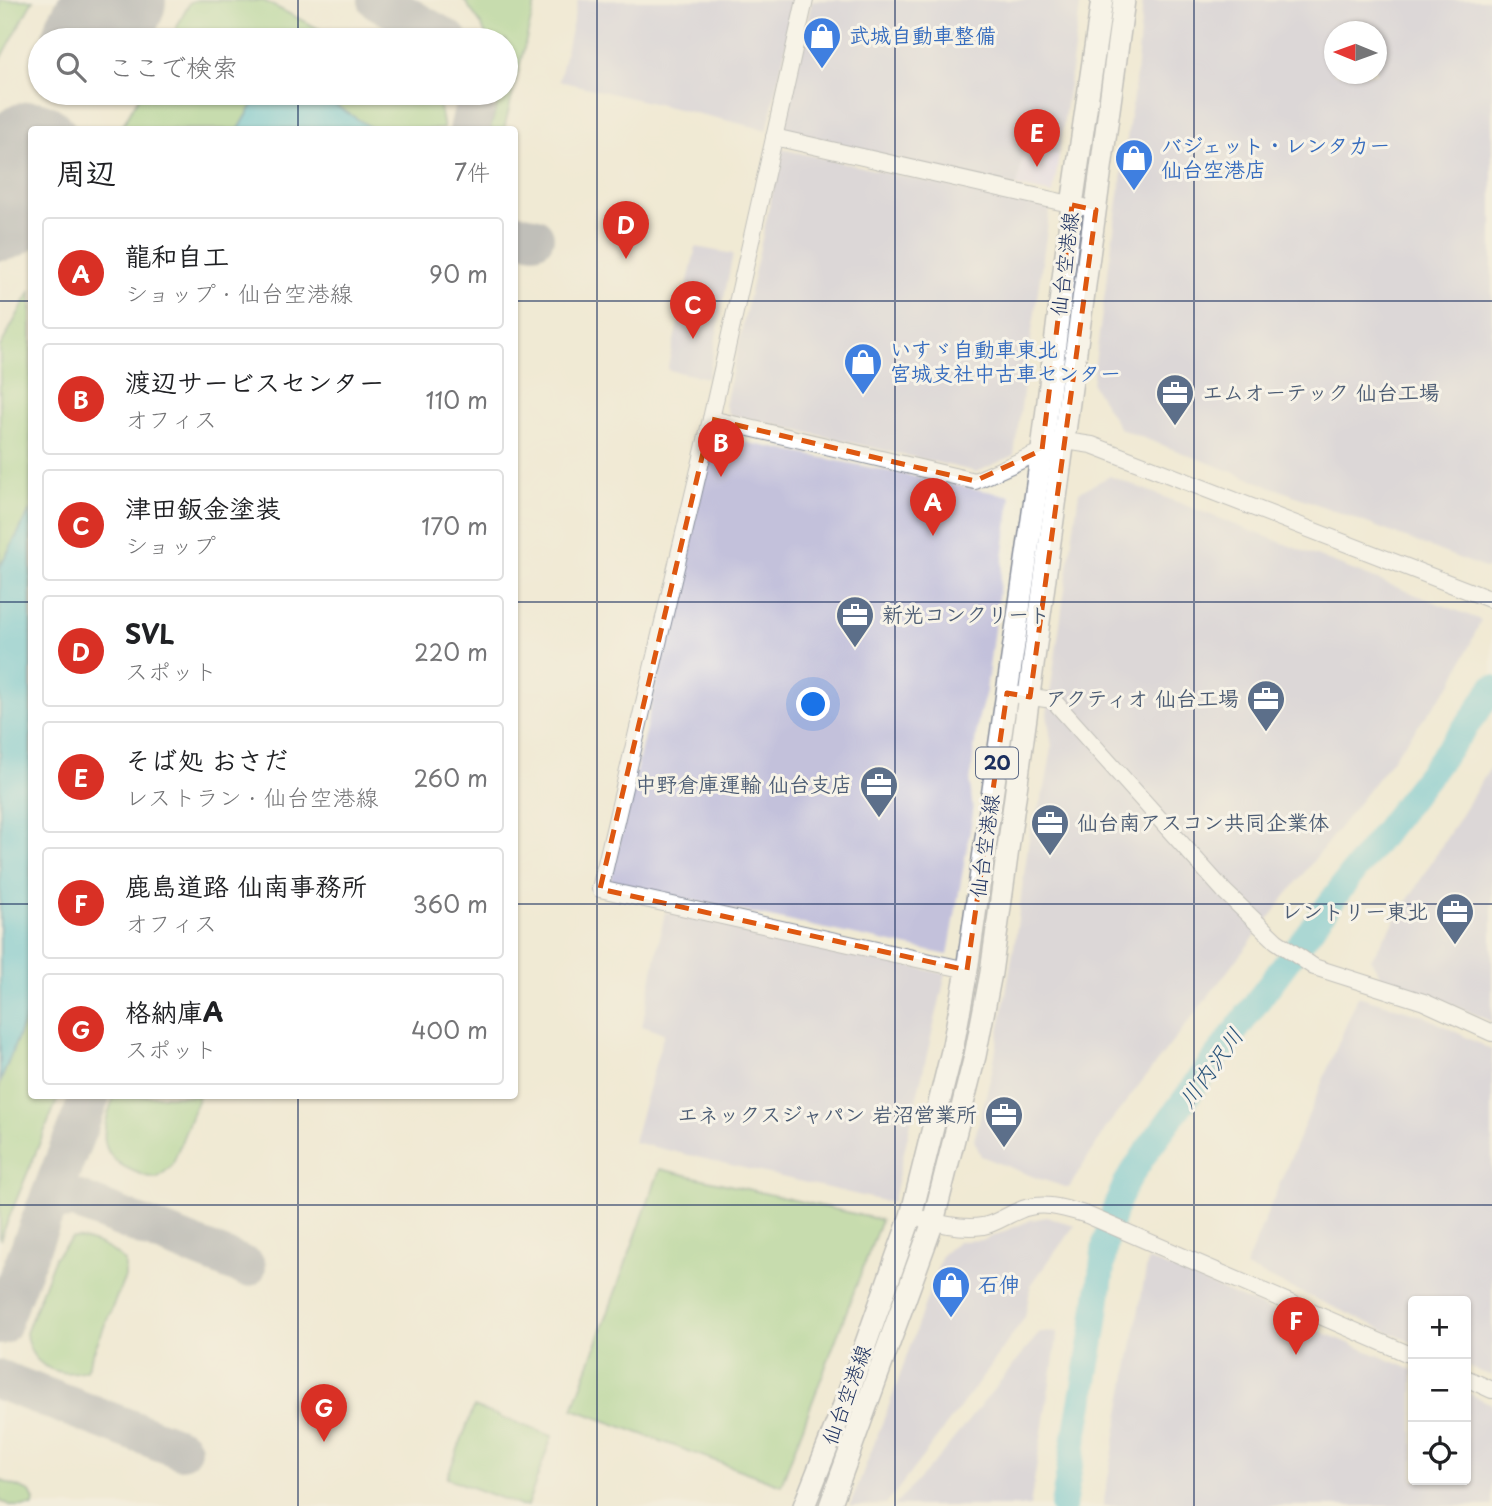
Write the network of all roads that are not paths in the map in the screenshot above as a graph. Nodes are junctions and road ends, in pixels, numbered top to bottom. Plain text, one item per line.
1 (805, 0) edge
2 (1102, 0) edge
3 (1124, 0) edge
4 (774, 137) junction
5 (1072, 205) junction
6 (1096, 210) junction
7 (711, 419) junction
8 (1065, 441) junction
9 (1042, 450) junction
10 (1492, 600) edge
11 (1007, 693) junction
12 (1030, 696) junction
13 (967, 970) junction
14 (1492, 1032) edge
15 (911, 1216) junction
16 (933, 1222) junction
17 (1408, 1354) edge
18 (1471, 1380) edge
19 (1492, 1390) edge
20 (804, 1506) edge
21 (830, 1506) edge

1 - 4 street
2 - 5 main road, 仙台空港線 / 20
3 - 6 main road, 仙台空港線 / 20
4 - 5 street
4 - 7 street
5 - 6 street
5 - 9 main road, 仙台空港線 / 20
6 - 8 main road, 仙台空港線 / 20
7 - 9 street
7 - 13 street
8 - 9 street
8 - 10 street
8 - 12 main road, 仙台空港線 / 20
9 - 11 main road, 仙台空港線 / 20
11 - 12 street
11 - 13 main road, 仙台空港線 / 20
12 - 14 street
12 - 16 main road, 仙台空港線 / 20
13 - 15 main road, 仙台空港線 / 20
15 - 16 street
15 - 20 main road, 仙台空港線 / 20
16 - 17 street
16 - 21 main road, 仙台空港線 / 20
18 - 19 street

